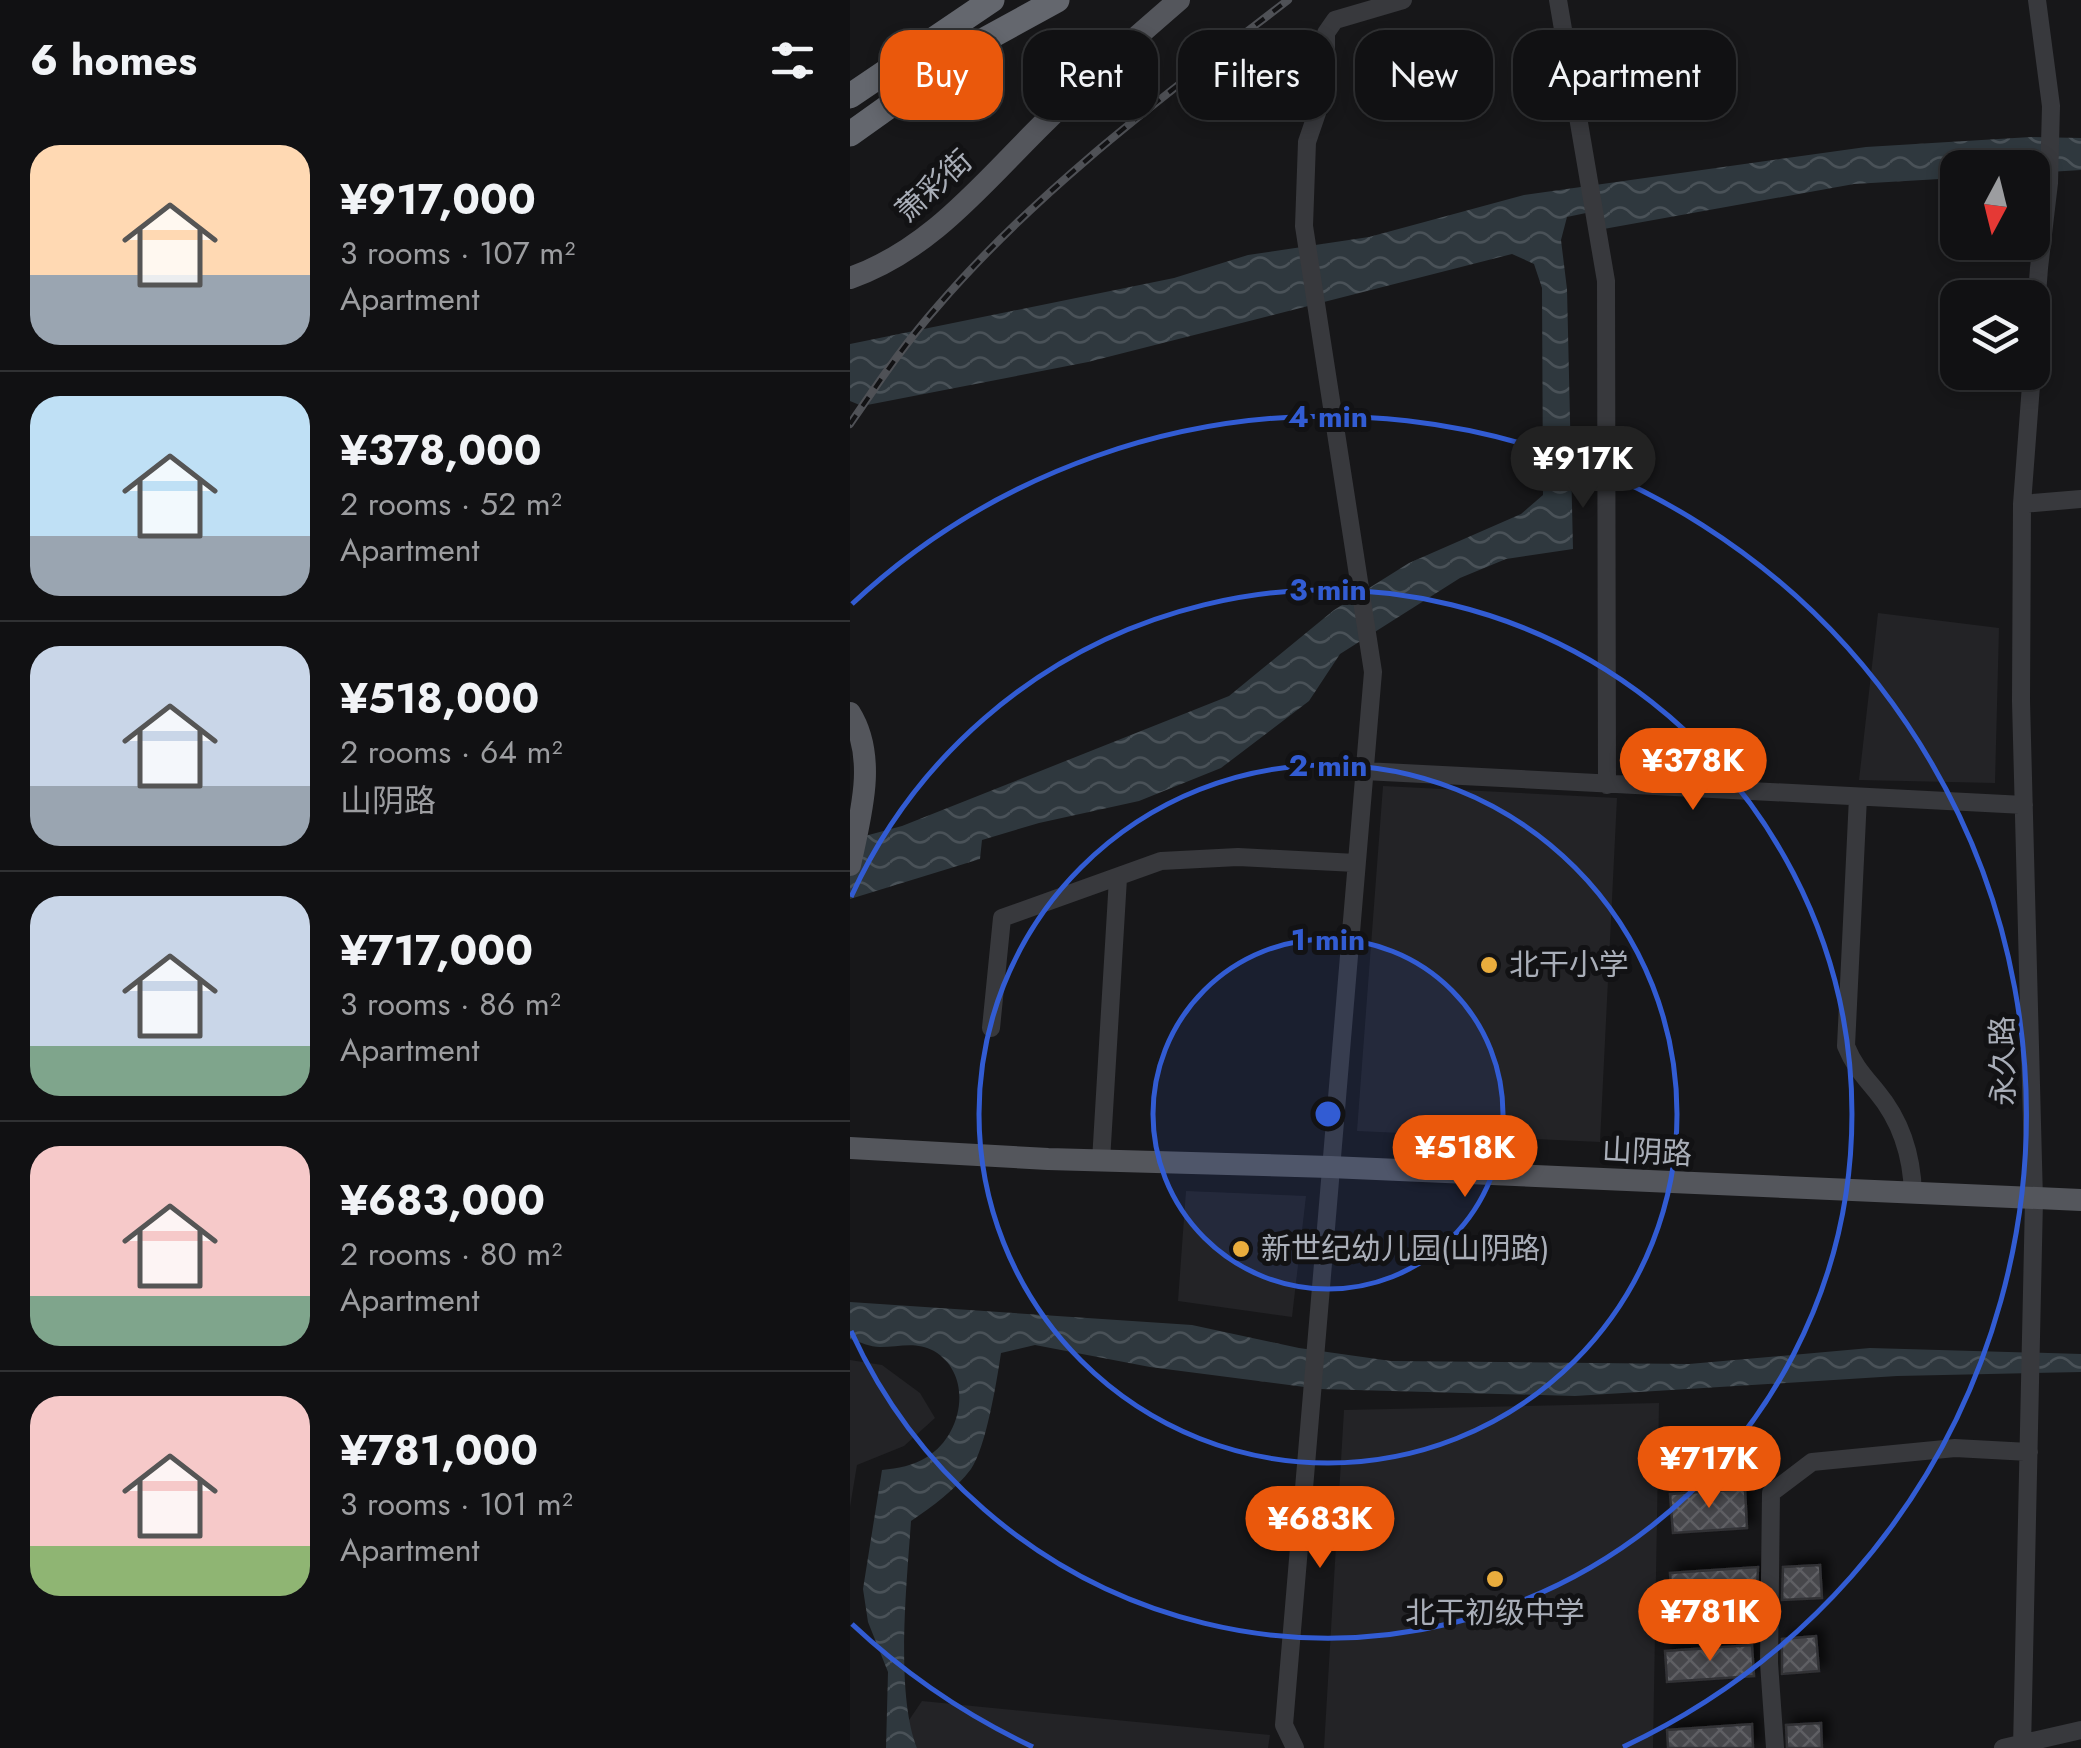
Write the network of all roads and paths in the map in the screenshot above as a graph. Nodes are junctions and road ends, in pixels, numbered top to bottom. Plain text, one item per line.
1 (992, 0) edge
2 (1057, 0) edge
3 (1178, 0) edge
4 (1403, 0) edge
5 (1558, 0) edge
6 (2038, 0) edge
7 (850, 96) edge
8 (850, 134) edge
9 (850, 278) edge
10 (2037, 280) edge
11 (2031, 390) edge
12 (2081, 500) edge
13 (2022, 504) junction
14 (850, 713) edge
15 (1364, 771) junction
16 (1607, 785) junction
17 (1858, 797) junction
18 (2024, 805) junction
19 (1356, 862) junction
20 (850, 865) edge
21 (1118, 878) junction
22 (991, 1028) dead end
23 (850, 1148) edge
24 (1101, 1161) junction
25 (1330, 1167) junction
26 (1913, 1194) junction
27 (2034, 1200) junction
28 (2081, 1200) edge
29 (2029, 1452) junction
30 (2081, 1730) edge
31 (2022, 1746) edge
32 (1295, 1748) edge
33 (1775, 1748) edge
34 (2003, 1748) edge

1 - 7 highway
2 - 8 highway
3 - 9 main road, 萧彩街
4 - 15 street
5 - 16 street
6 - 10 street
11 - 13 street, 永久路
12 - 13 street
13 - 18 street, 永久路
14 - 20 main road
15 - 16 street
15 - 19 street
16 - 17 street
17 - 18 street
17 - 26 street
18 - 27 street, 永久路
19 - 21 street
19 - 25 street
21 - 22 street
21 - 24 street
23 - 24 main road, 山阴路
24 - 25 main road, 山阴路
25 - 26 main road, 山阴路
25 - 32 street
26 - 27 main road, 山阴路
27 - 28 main road, 山阴路
27 - 29 street, 永久路
29 - 31 street, 永久路
29 - 33 street
30 - 31 street
31 - 34 street

